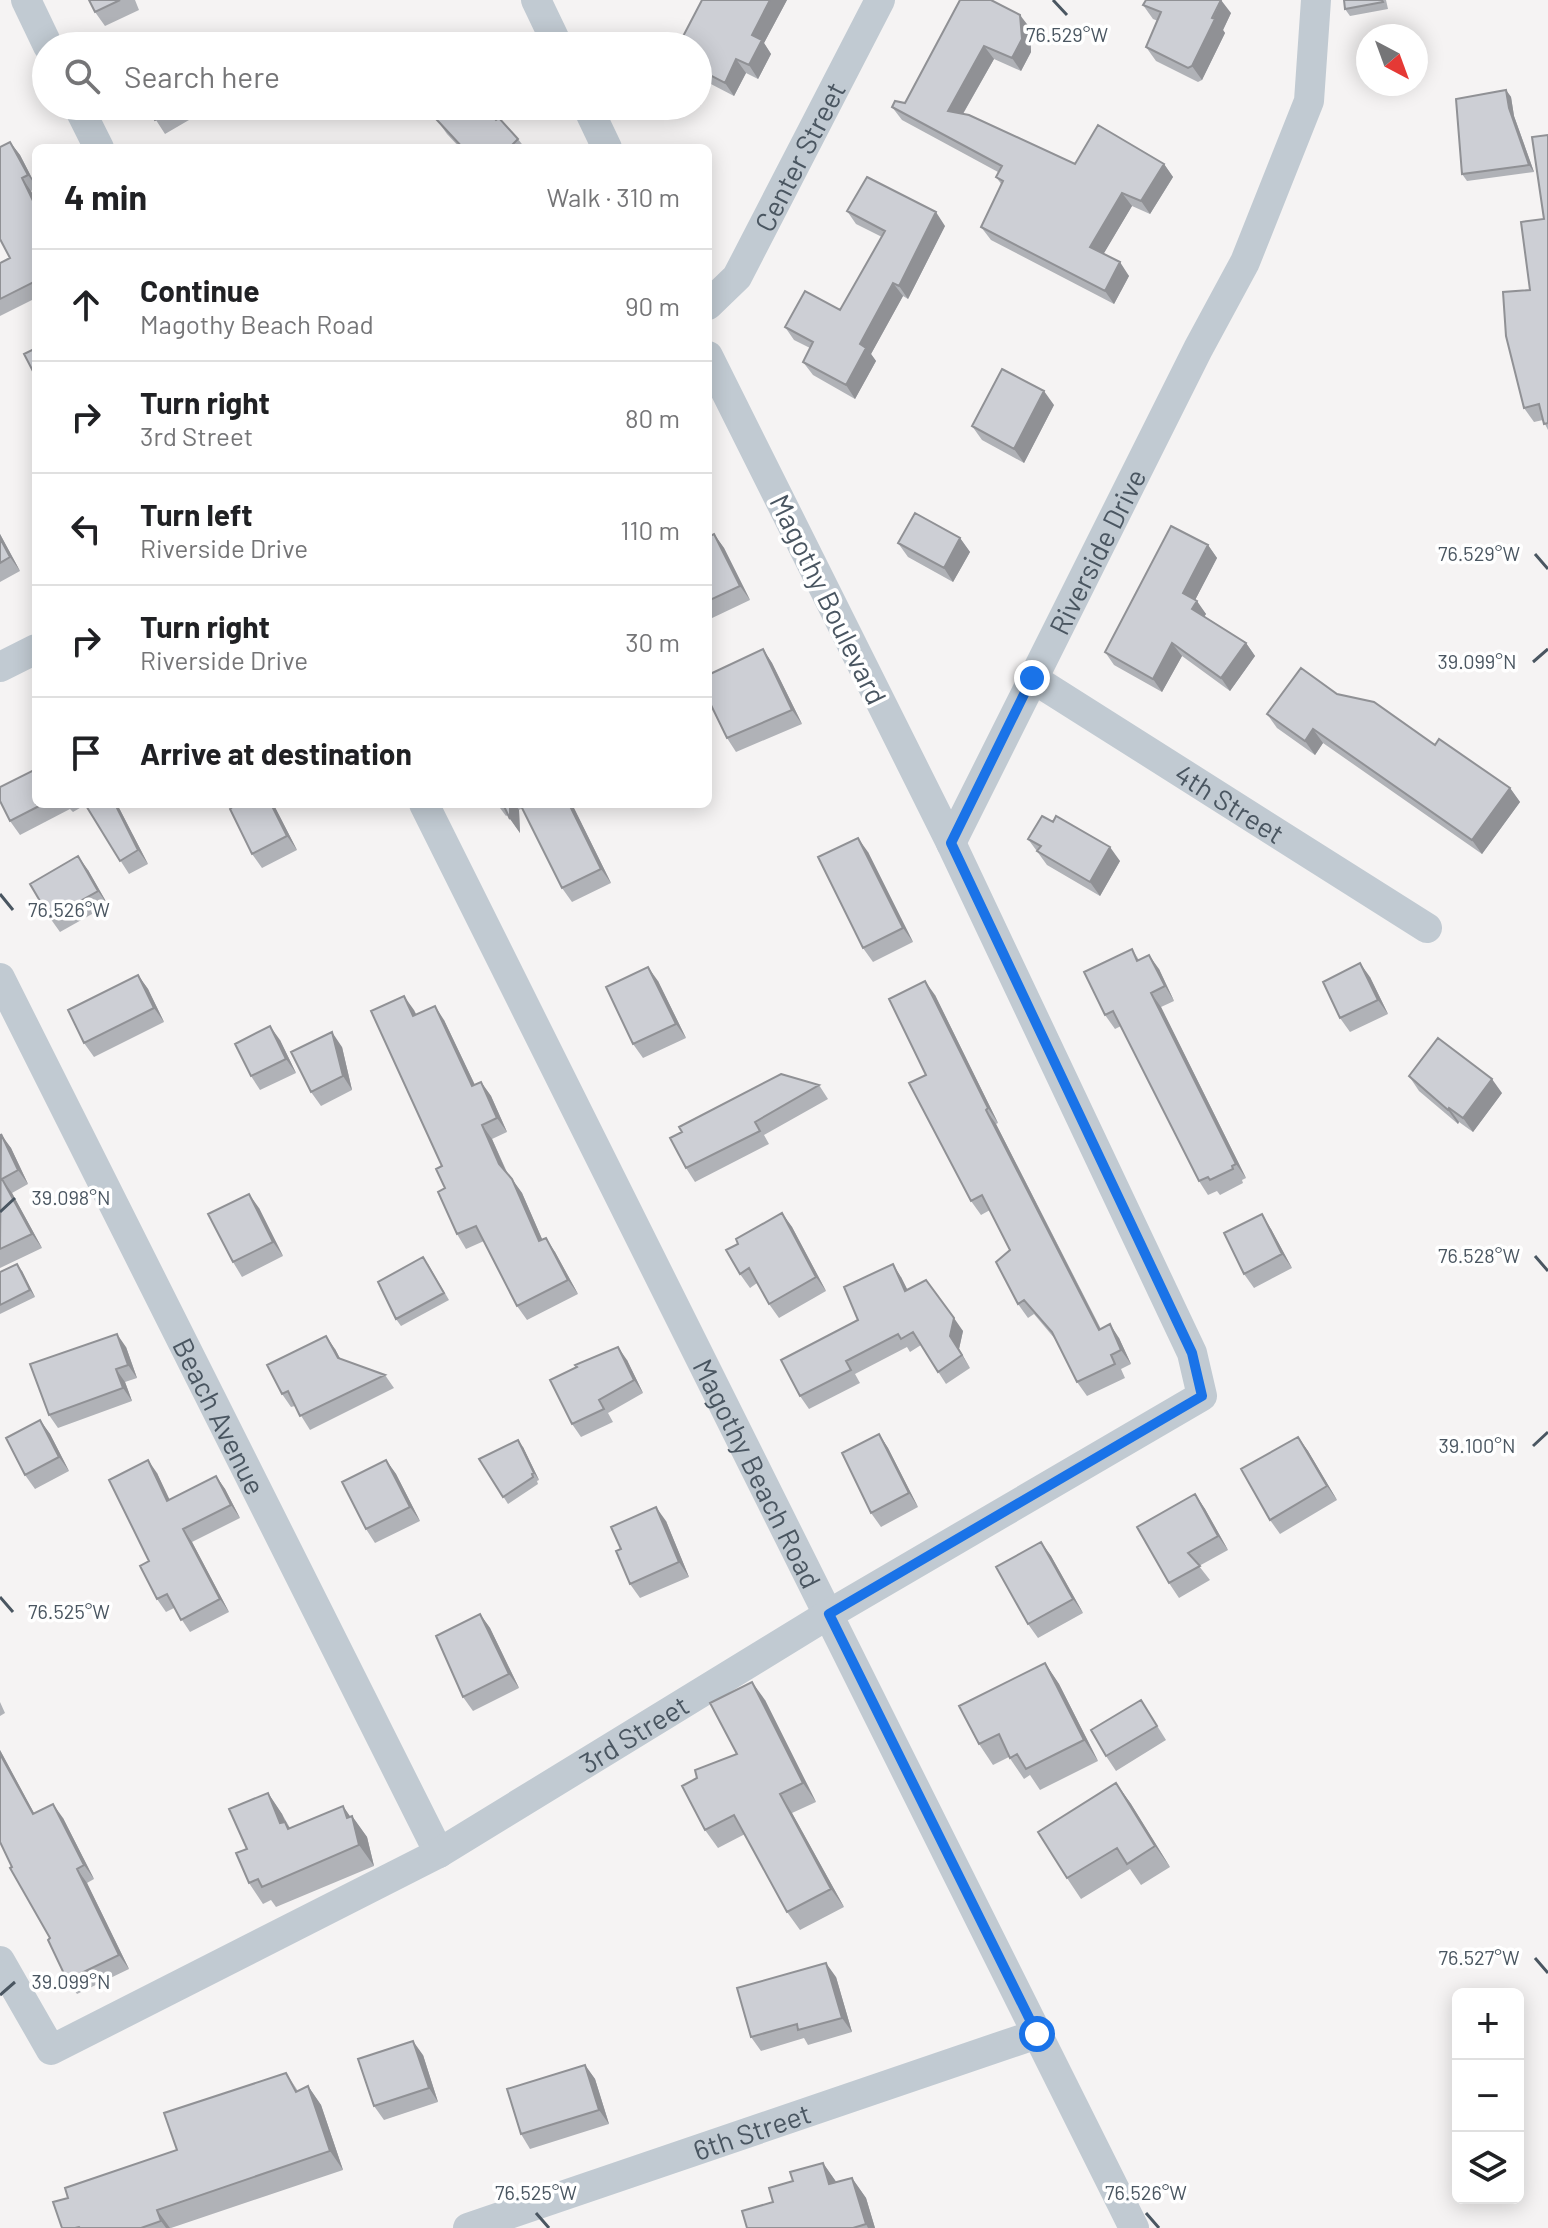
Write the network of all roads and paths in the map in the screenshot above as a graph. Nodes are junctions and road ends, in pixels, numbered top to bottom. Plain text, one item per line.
1 (26, 0) edge
2 (536, 0) edge
3 (880, 0) edge
4 (1316, 0) edge
5 (41, 32) edge
6 (551, 32) edge
7 (85, 120) edge
8 (594, 120) edge
9 (97, 144) edge
10 (605, 144) edge
11 (712, 301) edge
12 (712, 364) edge
13 (32, 651) edge
14 (0, 667) edge
15 (1032, 678) junction
16 (426, 808) edge
17 (951, 843) junction
18 (1427, 928) dead end
19 (0, 978) edge
20 (829, 1614) junction
21 (439, 1853) junction
22 (0, 1961) edge
23 (1037, 2034) junction
24 (468, 2228) edge
25 (1134, 2228) edge

1 - 5 street
2 - 6 street
3 - 11 street, Center Street
4 - 15 street, Riverside Drive
7 - 9 street
8 - 10 street
12 - 17 street, Magothy Boulevard
13 - 14 street
15 - 17 street, Riverside Drive
15 - 18 street, 4th Street
16 - 20 street, Magothy Beach Road
17 - 20 street, 3rd Street
19 - 21 street, Beach Avenue
20 - 21 street, 3rd Street
20 - 23 street, Magothy Beach Road
21 - 22 street, 3rd Street
23 - 24 street, 6th Street
23 - 25 street, Magothy Beach Road

